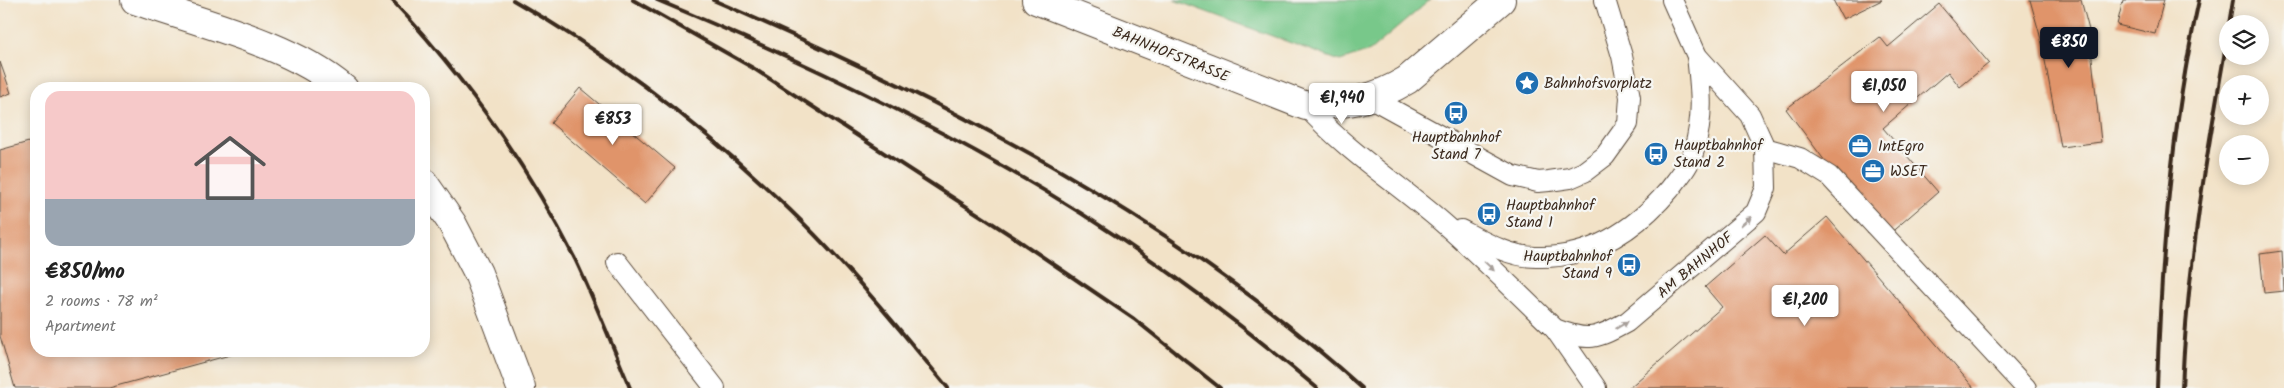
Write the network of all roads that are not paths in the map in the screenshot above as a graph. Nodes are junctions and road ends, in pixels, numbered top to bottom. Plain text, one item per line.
1 (135, 0) edge
2 (1036, 0) edge
3 (1501, 0) edge
4 (1604, 0) edge
5 (1672, 0) edge
6 (1697, 56) junction
7 (334, 82) edge
8 (1371, 98) junction
9 (1306, 106) junction
10 (1765, 148) junction
11 (430, 192) edge
12 (1441, 221) junction
13 (617, 262) dead end
14 (1555, 329) junction
15 (521, 388) edge
16 (715, 388) edge
17 (1596, 388) edge
18 (2026, 388) edge

1 - 7 street
2 - 9 street, BAHNHOFSTRASSE
3 - 8 street
4 - 8 lane
5 - 6 lane, AM BAHNHOF
6 - 10 lane, AM BAHNHOF
6 - 12 lane, AM BAHNHOF
8 - 9 street
9 - 12 lane, AM BAHNHOF
14 -> 10 lane, AM BAHNHOF
10 - 18 lane
11 - 15 street
12 -> 14 lane, AM BAHNHOF
13 - 16 lane
14 - 17 lane

